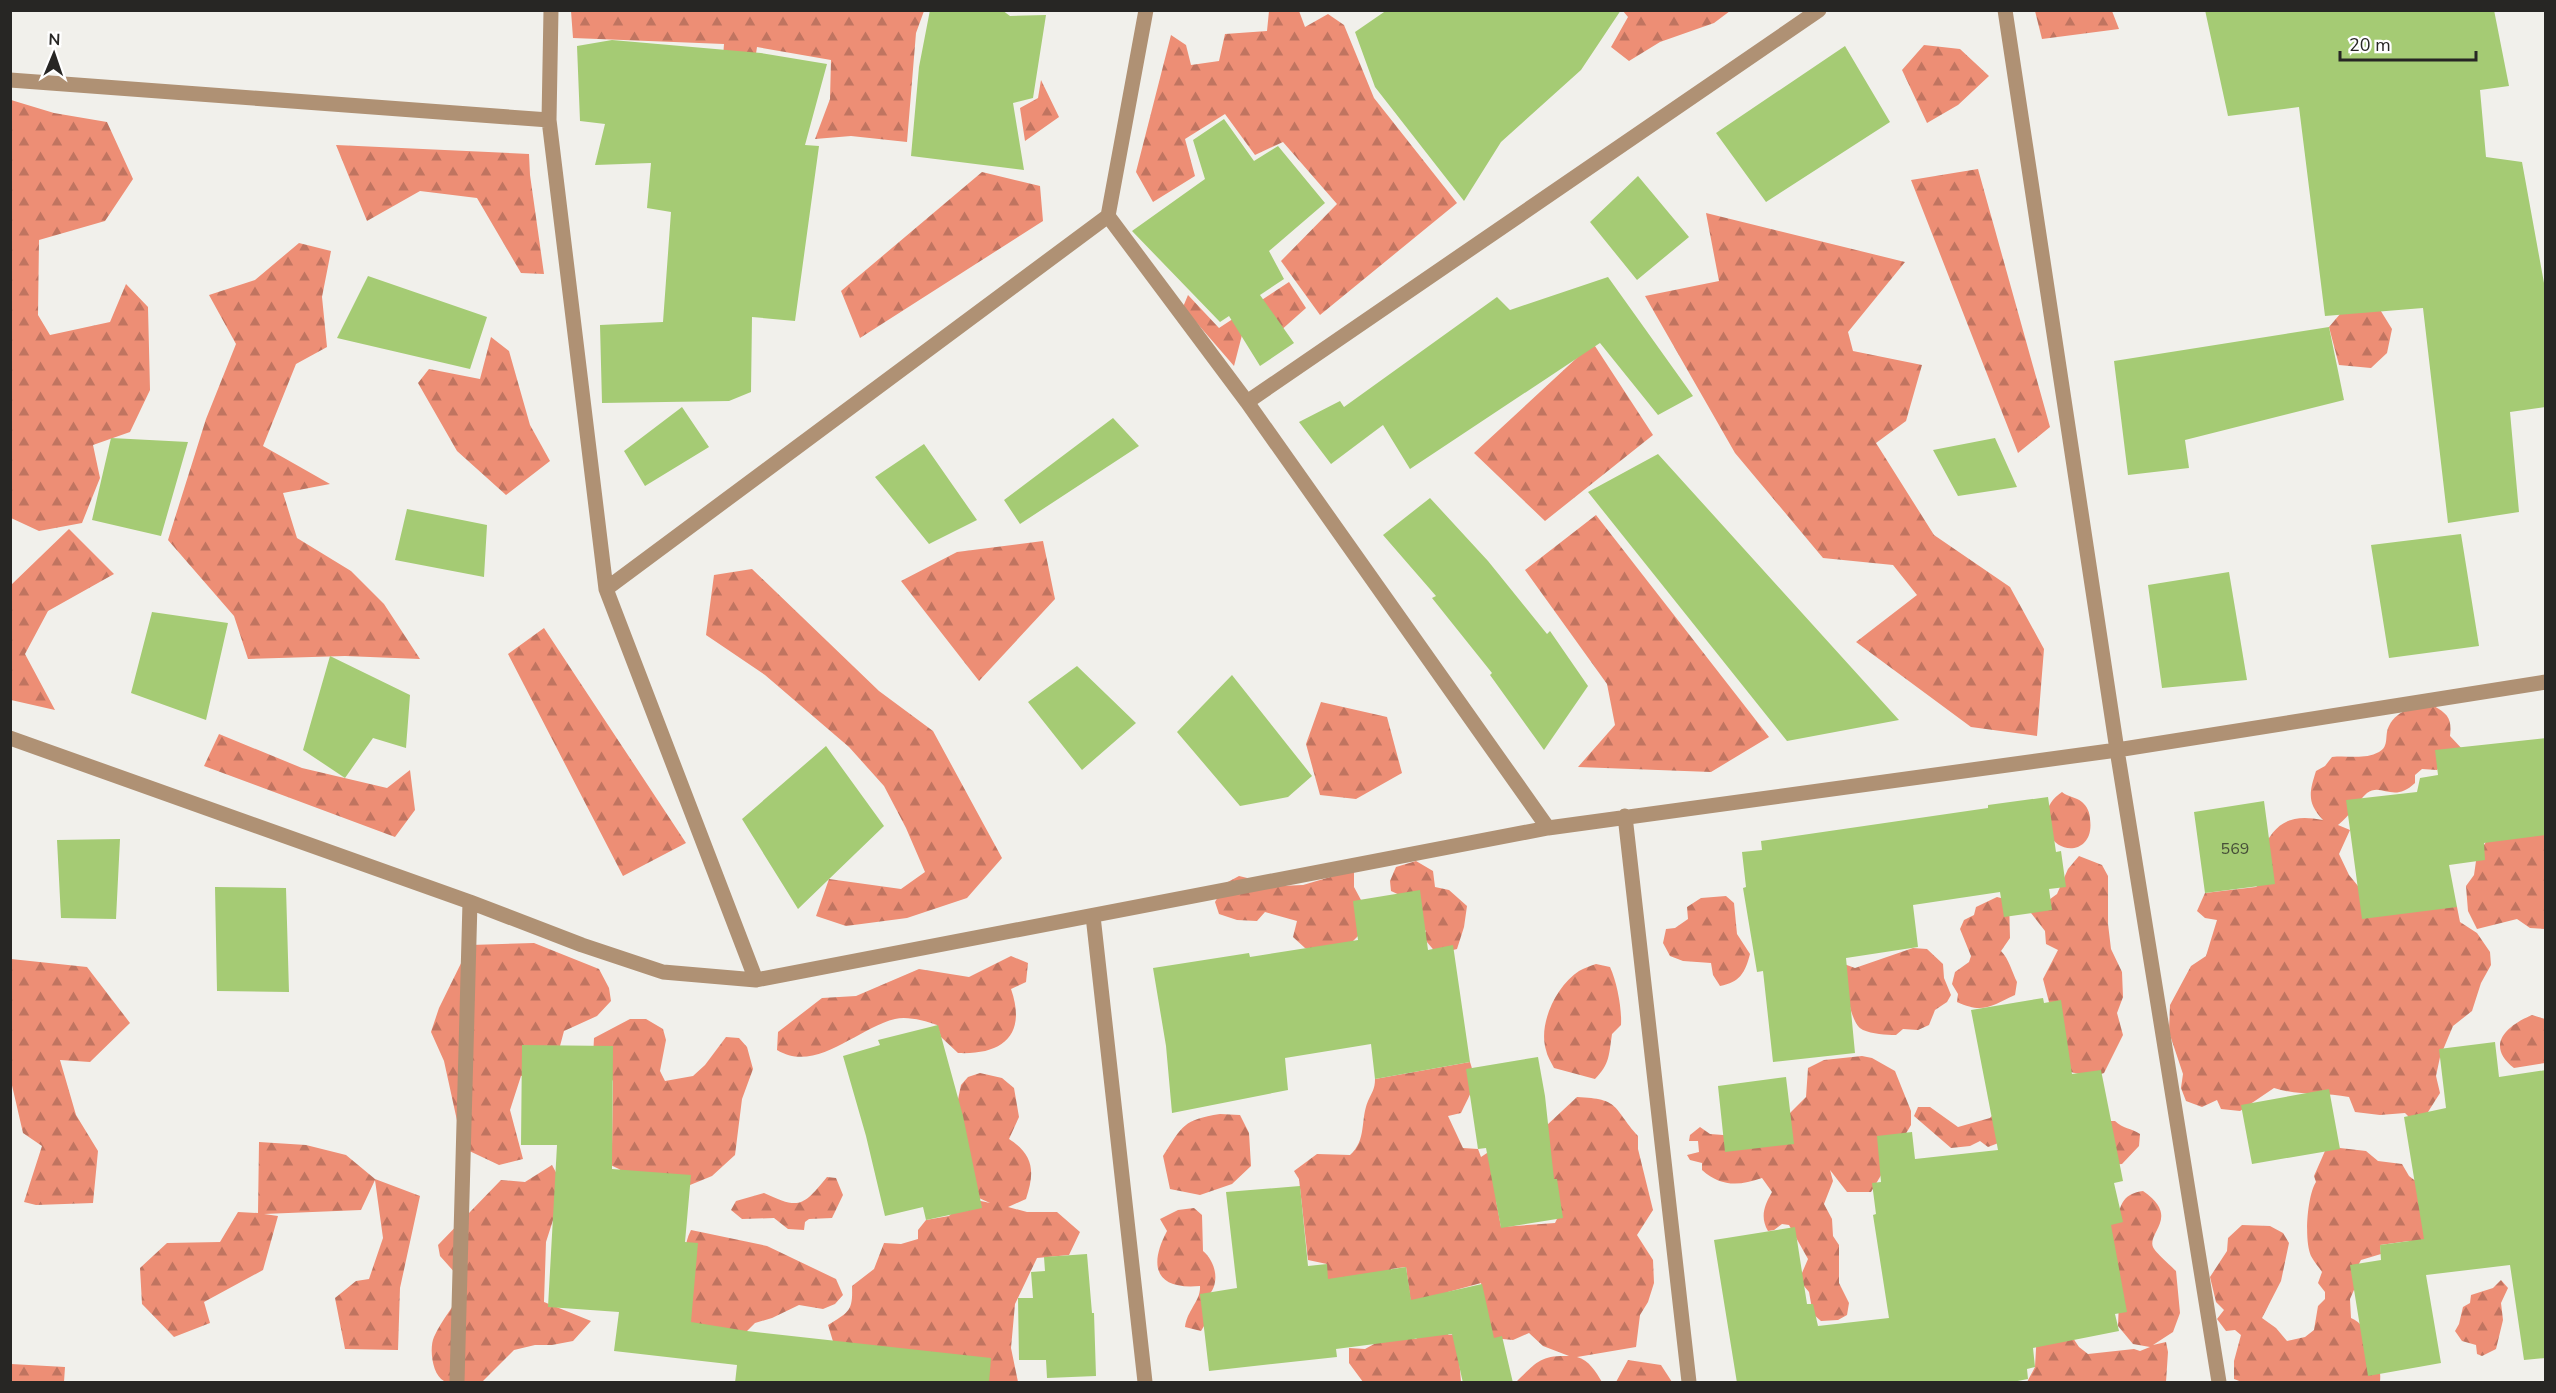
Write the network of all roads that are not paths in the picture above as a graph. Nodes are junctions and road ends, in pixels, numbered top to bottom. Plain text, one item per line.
1 (551, 10) edge
2 (1146, 10) edge
3 (1819, 10) edge
4 (2005, 10) edge
5 (10, 80) edge
6 (549, 120) junction
7 (1108, 216) junction
8 (1247, 402) junction
9 (606, 589) junction
10 (2546, 682) edge
11 (10, 738) edge
12 (2117, 750) junction
13 (1625, 816) junction
14 (1548, 828) junction
15 (470, 902) junction
16 (1093, 916) junction
17 (756, 980) junction
18 (458, 1383) edge
19 (1146, 1383) edge
20 (1689, 1383) edge
21 (2219, 1383) edge

1 - 6 street
2 - 7 street
3 - 8 street
4 - 12 street
5 - 6 street
6 - 9 street
7 - 8 street
7 - 9 street
8 - 14 street
9 - 17 street
10 - 12 street
11 - 15 street
12 - 13 street
12 - 21 street
13 - 14 street
13 - 20 street
14 - 16 street
15 - 17 street
15 - 18 street
16 - 17 street
16 - 19 street

